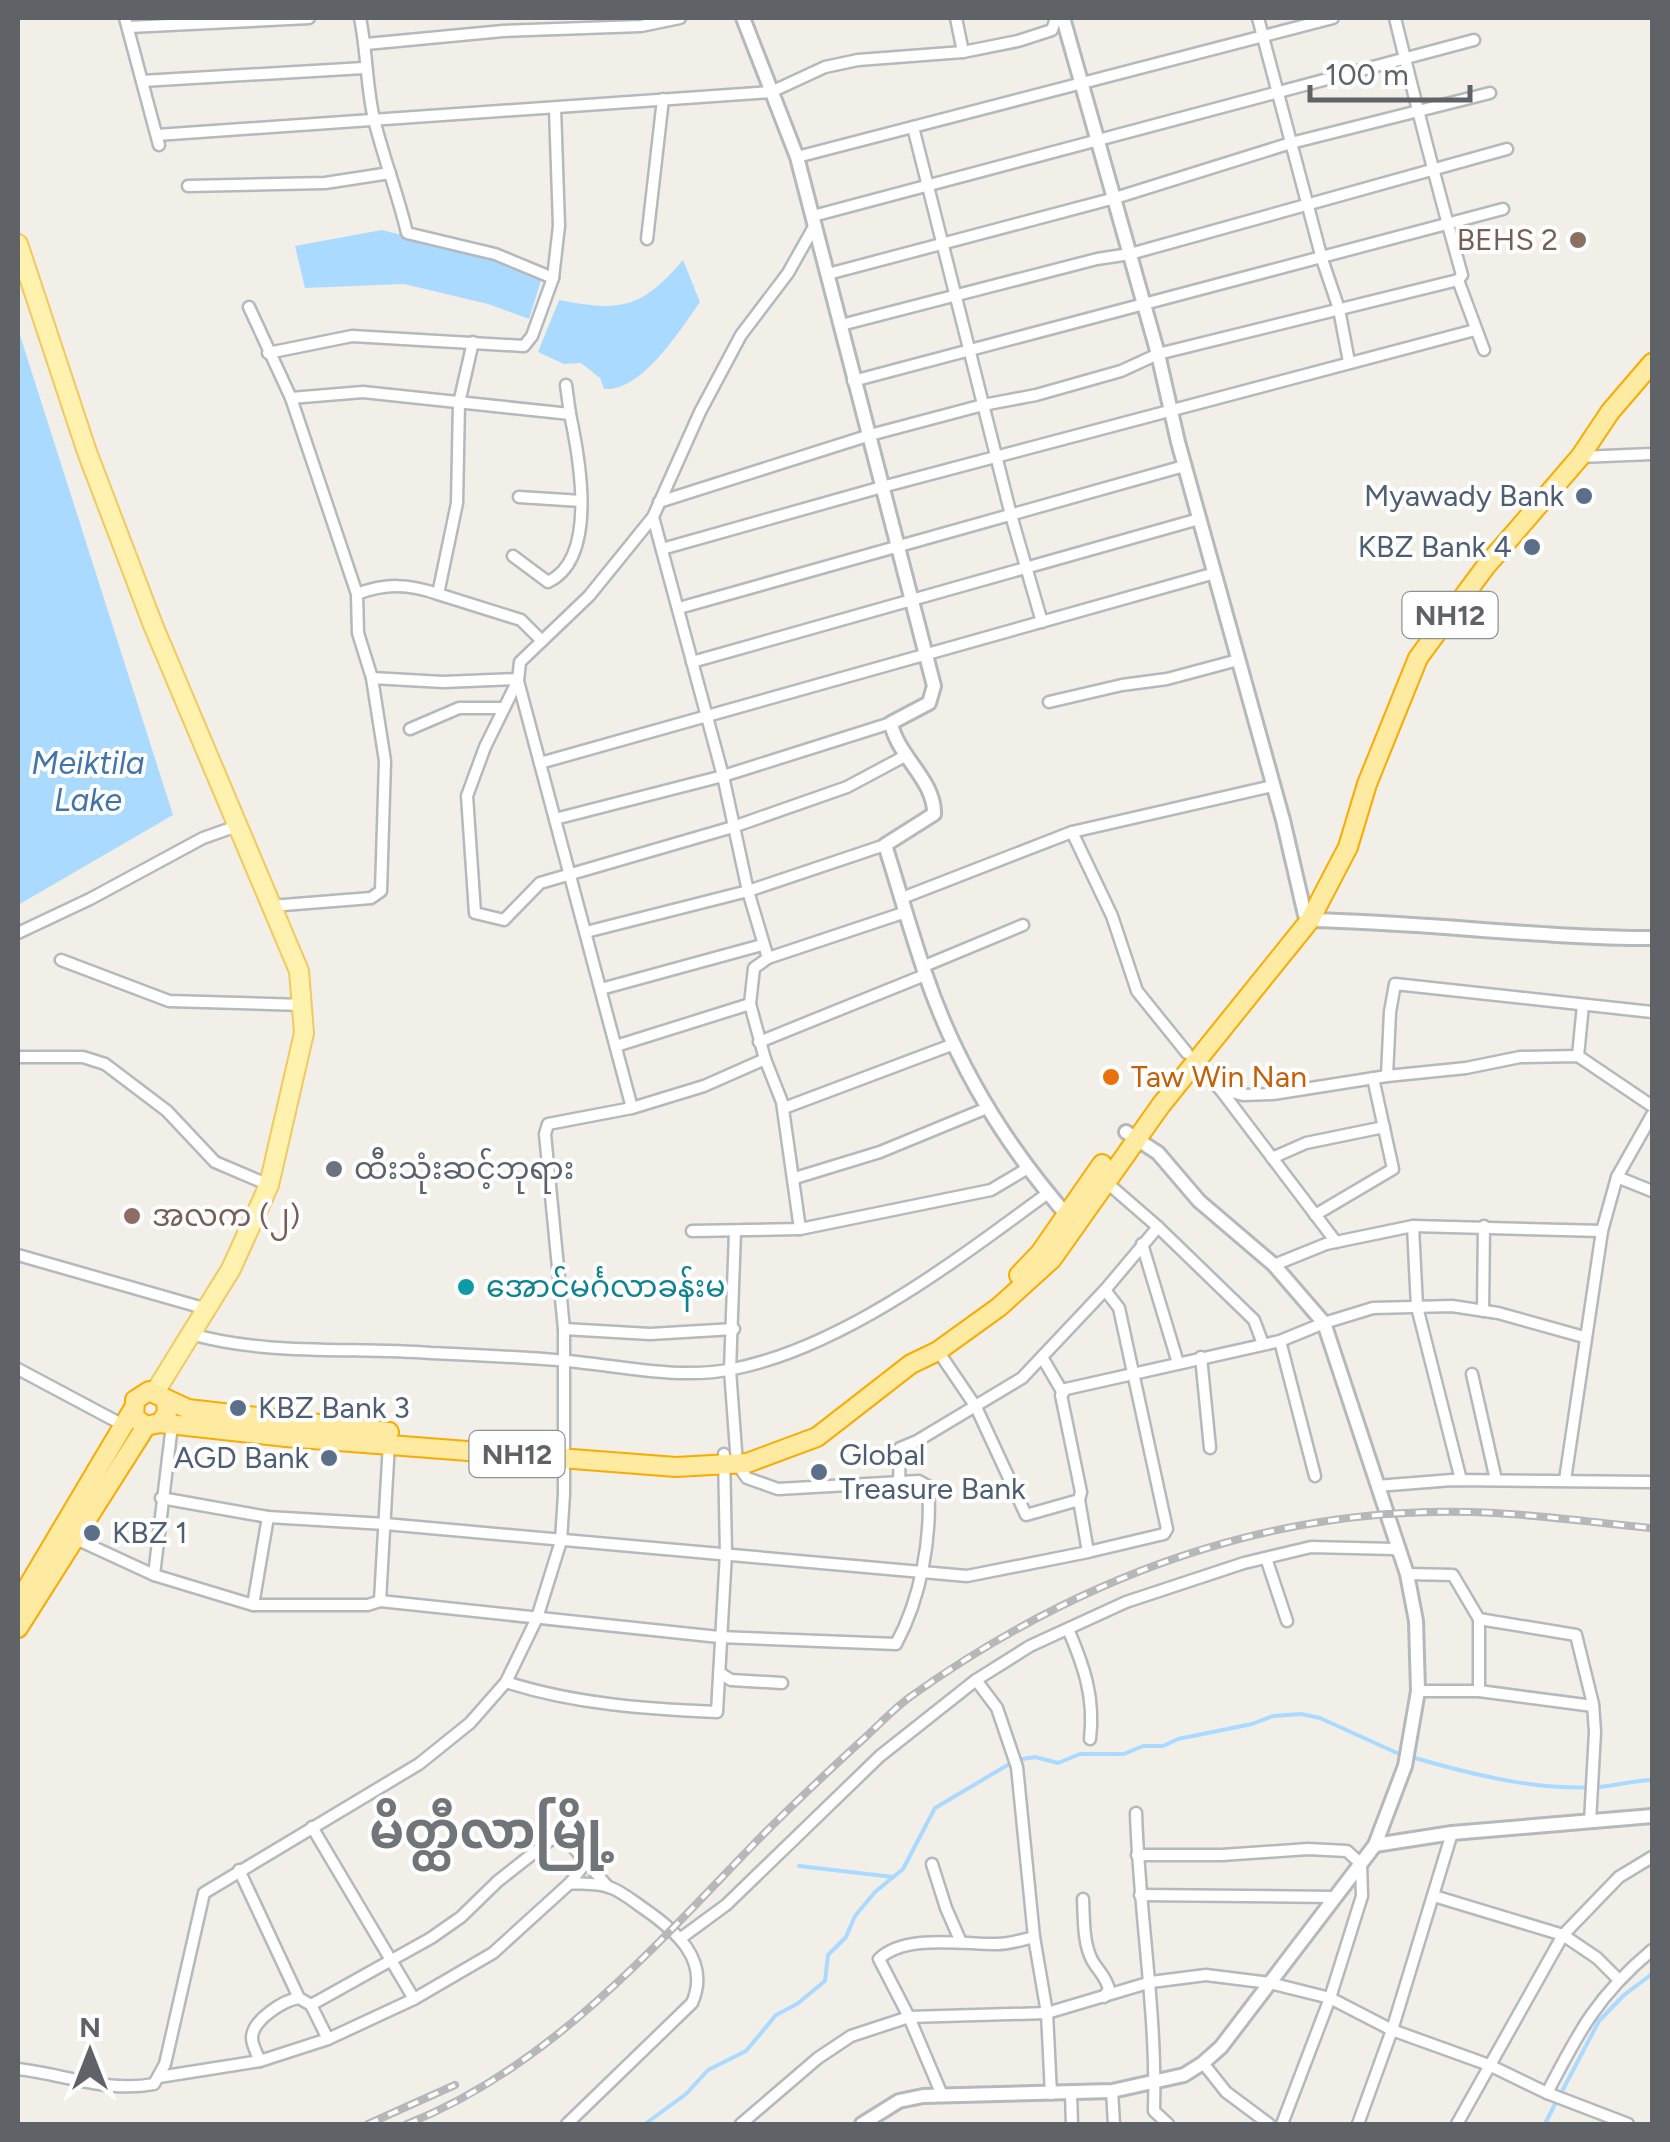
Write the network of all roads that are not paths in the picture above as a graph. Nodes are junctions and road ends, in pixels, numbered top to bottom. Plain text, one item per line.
1 (309, 18) edge
2 (360, 18) edge
3 (680, 18) edge
4 (743, 18) edge
5 (956, 18) edge
6 (1060, 18) edge
7 (1258, 18) edge
8 (1333, 18) edge
9 (1396, 18) edge
10 (127, 22) edge
11 (1263, 34) junction
12 (1474, 40) dead end
13 (366, 44) junction
14 (963, 52) junction
15 (1405, 58) junction
16 (364, 68) junction
17 (142, 81) junction
18 (1081, 82) junction
19 (1277, 91) junction
20 (771, 92) junction
21 (1490, 93) dead end
22 (663, 99) junction
23 (555, 108) junction
24 (1421, 111) junction
25 (374, 118) junction
26 (914, 127) junction
27 (1098, 140) junction
28 (1290, 144) junction
29 (1507, 149) dead end
30 (797, 157) junction
31 (1431, 168) junction
32 (390, 173) junction
33 (928, 185) junction
34 (188, 186) dead end
35 (1115, 198) junction
36 (1308, 203) junction
37 (1503, 208) dead end
38 (814, 220) junction
39 (1447, 223) junction
40 (647, 239) dead end
41 (944, 241) junction
42 (18, 244) edge
43 (1130, 254) junction
44 (1322, 258) junction
45 (828, 274) junction
46 (553, 278) junction
47 (1458, 280) junction
48 (956, 295) junction
49 (1144, 304) junction
50 (249, 306) dead end
51 (1339, 309) junction
52 (841, 325) junction
53 (1476, 330) junction
54 (474, 342) junction
55 (970, 350) junction
56 (1484, 350) dead end
57 (268, 353) junction
58 (1158, 354) junction
59 (1349, 362) junction
60 (1652, 363) edge
61 (854, 381) junction
62 (566, 385) dead end
63 (291, 398) junction
64 (459, 403) junction
65 (983, 405) junction
66 (1171, 410) junction
67 (570, 414) junction
68 (870, 436) junction
69 (1652, 454) edge
70 (996, 457) junction
71 (1580, 457) junction
72 (1184, 466) junction
73 (882, 487) junction
74 (519, 497) dead end
75 (581, 501) junction
76 (658, 502) junction
77 (1011, 515) junction
78 (652, 517) junction
79 (1199, 518) junction
80 (899, 546) junction
81 (662, 549) junction
82 (513, 556) dead end
83 (1027, 568) junction
84 (1214, 574) junction
85 (357, 594) junction
86 (438, 594) junction
87 (914, 600) junction
88 (678, 608) junction
89 (1042, 622) junction
90 (542, 640) junction
91 (928, 654) junction
92 (1238, 660) junction
93 (692, 662) junction
94 (372, 678) junction
95 (518, 680) junction
96 (1049, 702) dead end
97 (504, 708) junction
98 (707, 716) junction
99 (891, 722) junction
100 (410, 728) dead end
101 (905, 756) junction
102 (540, 763) junction
103 (723, 776) junction
104 (1272, 786) junction
105 (556, 819) junction
106 (237, 826) junction
107 (733, 827) junction
108 (1072, 832) junction
109 (885, 845) junction
110 (569, 874) junction
111 (748, 892) junction
112 (904, 905) junction
113 (270, 906) junction
114 (1310, 914) junction
115 (1023, 925) dead end
116 (586, 932) junction
117 (18, 933) edge
118 (1652, 938) edge
119 (762, 945) junction
120 (768, 958) junction
121 (61, 960) dead end
122 (924, 971) junction
123 (601, 989) junction
124 (750, 1004) junction
125 (303, 1005) junction
126 (1582, 1006) junction
127 (1652, 1012) edge
128 (760, 1042) junction
129 (954, 1044) junction
130 (616, 1046) junction
131 (1578, 1056) junction
132 (18, 1057) edge
133 (1190, 1058) junction
134 (765, 1060) junction
135 (1387, 1076) junction
136 (1373, 1078) junction
137 (1220, 1088) junction
138 (1652, 1106) edge
139 (632, 1108) junction
140 (784, 1108) junction
141 (987, 1108) junction
142 (1652, 1115) edge
143 (1384, 1127) junction
144 (1131, 1134) junction
145 (1272, 1158) junction
146 (1028, 1168) junction
147 (1617, 1176) junction
148 (795, 1178) junction
149 (1105, 1180) junction
150 (270, 1185) junction
151 (1652, 1192) edge
152 (1048, 1193) junction
153 (1315, 1215) junction
154 (1070, 1219) junction
155 (1413, 1226) junction
156 (1484, 1226) junction
157 (1158, 1227) junction
158 (800, 1229) junction
159 (692, 1231) dead end
160 (736, 1232) junction
161 (1602, 1232) junction
162 (1336, 1242) junction
163 (1142, 1244) junction
164 (18, 1255) edge
165 (1274, 1265) junction
166 (1105, 1290) junction
167 (1417, 1307) junction
168 (206, 1309) junction
169 (1483, 1310) junction
170 (1324, 1323) junction
171 (564, 1329) junction
172 (734, 1330) junction
173 (191, 1334) junction
174 (1584, 1337) junction
175 (1280, 1342) junction
176 (1263, 1344) junction
177 (938, 1350) junction
178 (1201, 1357) junction
179 (1042, 1358) junction
180 (564, 1361) junction
181 (1178, 1362) junction
182 (912, 1364) junction
183 (18, 1368) edge
184 (730, 1370) junction
185 (1135, 1372) junction
186 (1472, 1374) dead end
187 (1063, 1393) junction
188 (160, 1396) junction
189 (976, 1408) junction
190 (129, 1418) junction
191 (159, 1425) junction
192 (390, 1438) junction
193 (1210, 1448) dead end
194 (563, 1453) junction
195 (731, 1459) junction
196 (1316, 1476) dead end
197 (1461, 1480) junction
198 (1496, 1480) junction
199 (1565, 1480) junction
200 (1652, 1482) edge
201 (899, 1483) junction
202 (1376, 1486) junction
203 (161, 1498) junction
204 (1079, 1500) junction
205 (268, 1518) junction
206 (385, 1524) junction
207 (76, 1539) junction
208 (561, 1541) junction
209 (1088, 1552) junction
210 (1399, 1552) junction
211 (726, 1553) junction
212 (1266, 1558) junction
213 (921, 1572) junction
214 (1406, 1574) junction
215 (154, 1575) junction
216 (380, 1602) junction
217 (18, 1603) edge
218 (253, 1605) junction
219 (537, 1618) junction
220 (1480, 1618) junction
221 (1286, 1621) dead end
222 (18, 1628) edge
223 (1068, 1629) junction
224 (719, 1637) junction
225 (720, 1673) junction
226 (976, 1680) junction
227 (506, 1682) junction
228 (782, 1682) dead end
229 (1418, 1691) junction
230 (1480, 1691) junction
231 (1593, 1706) junction
232 (1090, 1739) dead end
233 (1136, 1813) dead end
234 (1652, 1816) edge
235 (1590, 1822) junction
236 (312, 1827) junction
237 (1452, 1832) junction
238 (1376, 1845) junction
239 (1137, 1855) junction
240 (1652, 1857) edge
241 (587, 1861) junction
242 (932, 1864) dead end
243 (1361, 1864) junction
244 (239, 1870) junction
245 (570, 1883) junction
246 (609, 1887) junction
247 (1140, 1896) junction
248 (1434, 1896) junction
249 (1334, 1897) junction
250 (1083, 1900) dead end
251 (1563, 1934) junction
252 (1034, 1937) junction
253 (680, 1938) junction
254 (960, 1940) junction
255 (1652, 1950) edge
256 (390, 1959) junction
257 (1618, 1979) junction
258 (1151, 1982) junction
259 (1270, 1982) junction
260 (299, 1998) junction
261 (1103, 1998) junction
262 (1330, 1998) junction
263 (414, 1999) junction
264 (311, 2005) junction
265 (1048, 2013) junction
266 (910, 2017) junction
267 (1392, 2030) junction
268 (328, 2039) junction
269 (260, 2061) junction
270 (1203, 2063) junction
271 (1489, 2065) junction
272 (18, 2069) edge
273 (159, 2078) junction
274 (1154, 2082) junction
275 (1112, 2091) junction
276 (1547, 2092) junction
277 (1051, 2094) junction
278 (1071, 2094) junction
279 (942, 2095) junction
280 (1154, 2111) junction
281 (566, 2124) edge
282 (741, 2124) edge
283 (863, 2124) edge
284 (1072, 2124) edge
285 (1114, 2124) edge
286 (1155, 2124) edge
287 (1168, 2124) edge
288 (1269, 2124) edge
289 (1282, 2124) edge
290 (1358, 2124) edge
291 (1456, 2124) edge
292 (1628, 2124) edge

1 - 10 street
2 - 13 street
3 - 13 street
4 - 20 street
5 - 14 street
6 - 14 street
6 - 18 street
7 - 11 street
8 - 11 street
9 - 15 street
10 - 17 street
11 - 18 street
11 - 19 street
12 - 15 street
13 - 16 street
14 - 20 street
15 - 19 street
15 - 24 street
16 - 17 street
16 - 25 street
17 - 25 street
18 - 26 street
18 - 27 street
19 - 27 street
19 - 28 street
20 - 22 street
20 - 30 street
21 - 24 street
22 - 23 street
22 - 40 street
23 - 25 street
23 - 46 street
24 - 28 street
24 - 31 street
25 - 32 street
26 - 30 street
26 - 33 street
27 - 33 street
27 - 35 street
28 - 35 street
28 - 36 street
29 - 31 street
30 - 38 street
31 - 36 street
31 - 39 street
32 - 34 street
32 - 46 street
33 - 38 street
33 - 41 street
35 - 41 street
35 - 43 street
36 - 43 street
36 - 44 street
37 - 39 street
38 - 45 street
38 - 76 street
39 - 44 street
39 - 47 street
41 - 45 street
41 - 48 street
42 - 106 main road
43 - 48 street
43 - 49 street
44 - 49 street
44 - 51 street
45 - 52 street
46 - 54 street
47 - 51 street
47 - 53 street
48 - 52 street
48 - 55 street
49 - 55 street
49 - 58 street
50 - 57 street
51 - 58 street
51 - 59 street
52 - 61 street
53 - 56 street
53 - 59 street
54 - 57 street
54 - 64 street
55 - 61 street
55 - 65 street
57 - 63 street
58 - 65 street
58 - 66 street
59 - 66 street
60 - 71 highway, NH12
61 - 68 street
62 - 67 street
63 - 64 street
63 - 85 street
64 - 67 street
64 - 86 street
65 - 68 street
65 - 70 street
66 - 70 street
66 - 72 street
67 - 75 street
68 - 73 street
68 - 76 street
69 - 71 street
70 - 73 street
70 - 77 street
71 - 114 highway, NH12
72 - 77 street
72 - 79 street
73 - 80 street
73 - 81 street
74 - 75 street
75 - 82 street
76 - 78 street
77 - 80 street
77 - 83 street
78 - 81 street
78 - 90 street
79 - 83 street
79 - 84 street
80 - 87 street
80 - 88 street
81 - 88 street
83 - 87 street
83 - 89 street
84 - 89 street
84 - 92 street
85 - 86 street
85 - 94 street
86 - 90 street
87 - 91 street
87 - 93 street
88 - 93 street
89 - 91 street
90 - 95 street
91 - 98 street
91 - 99 street
92 - 96 street
92 - 104 street
93 - 98 street
94 - 95 street
94 - 113 street
95 - 97 street
95 - 102 street
97 - 100 street
97 - 110 street
98 - 102 street
98 - 103 street
99 - 101 street
99 - 103 street
101 - 107 street
101 - 109 street
102 - 105 street
103 - 105 street
103 - 107 street
104 - 108 street
104 - 114 street
105 - 110 street
106 - 113 main road
106 - 117 street
107 - 110 street
107 - 111 street
108 - 112 street
108 - 133 street
109 - 111 street
109 - 112 street
110 - 116 street
111 - 116 street
111 - 119 street
112 - 120 street
112 - 122 street
113 - 125 main road
114 - 118 street
114 - 133 highway, NH12
115 - 122 street
116 - 123 street
119 - 120 street
119 - 123 street
120 - 124 street
121 - 125 street
122 - 128 street
122 - 129 street
123 - 130 street
124 - 128 street
124 - 130 street
125 - 150 main road
126 - 127 street
126 - 131 street
126 - 135 street
128 - 134 street
129 - 140 street
129 - 141 street
130 - 139 street
131 - 135 street
131 - 138 street
132 - 150 street
133 - 137 street
133 - 144 highway, NH12
134 - 139 street
134 - 140 street
135 - 136 street
136 - 137 street
136 - 143 street
137 - 145 street
139 - 171 street
140 - 148 street
141 - 146 street
141 - 148 street
142 - 147 street
143 - 145 street
143 - 153 street
144 - 149 highway, NH12
144 - 154 highway, NH12
144 - 165 street
145 - 153 street
146 - 152 street
146 - 158 street
147 - 151 street
147 - 161 street
148 - 158 street
149 - 154 highway, NH12
149 - 157 street
150 - 168 main road
152 - 154 street
152 - 184 street
153 - 162 street
154 - 177 highway, NH12
154 - 182 highway, NH12
155 - 156 street
155 - 162 street
155 - 167 street
156 - 161 street
156 - 169 street
157 - 163 street
157 - 176 street
158 - 160 street
159 - 160 street
160 - 172 street
161 - 174 street
162 - 165 street
163 - 166 street
163 - 181 street
164 - 168 street
165 - 170 street
166 - 179 street
166 - 185 street
167 - 169 street
167 - 170 street
167 - 197 street
168 - 173 main road
169 - 174 street
170 - 175 street
170 - 202 street
171 - 172 street
171 - 180 street
172 - 184 street
173 - 180 street
173 - 188 main road
174 - 199 street
175 - 176 street
175 - 196 street
176 - 178 street
177 - 182 highway, NH12
177 - 189 street
178 - 181 street
178 - 193 street
179 - 187 street
179 - 189 street
180 - 184 street
180 - 194 street
181 - 185 street
182 - 195 highway, NH12
183 - 190 street
184 - 195 street
185 - 187 street
185 - 209 street
186 - 198 street
187 - 204 street
188 - 190 highway
188 - 191 highway
188 - 192 highway, NH12
189 - 201 street
189 - 204 street
190 - 191 highway
190 - 217 highway
191 - 192 highway, NH12
191 - 203 street
191 - 207 highway
192 - 194 highway, NH12
192 - 206 street
194 - 195 highway, NH12
194 - 208 street
195 - 201 street
195 - 211 street
197 - 198 street
197 - 202 street
198 - 199 street
199 - 200 street
201 - 213 street
202 - 210 street
203 - 205 street
203 - 215 street
204 - 209 street
205 - 206 street
205 - 218 street
206 - 208 street
206 - 216 street
207 - 215 street
207 - 222 highway
208 - 211 street
208 - 219 street
209 - 213 street
210 - 212 street
210 - 214 street
211 - 213 street
211 - 224 street
212 - 221 street
212 - 223 street
213 - 224 street
214 - 220 street
214 - 229 street
215 - 218 street
216 - 218 street
216 - 219 street
219 - 224 street
219 - 227 street
220 - 230 street
220 - 231 street
223 - 226 street
223 - 232 street
224 - 225 street
225 - 227 street
225 - 228 street
226 - 252 street
226 - 253 street
227 - 236 street
229 - 230 street
229 - 238 street
230 - 231 street
231 - 235 street
233 - 239 street
234 - 235 street
235 - 237 street
236 - 244 street
236 - 256 street
237 - 238 street
237 - 248 street
238 - 243 street
239 - 243 street
239 - 247 street
240 - 251 street
241 - 245 street
241 - 246 street
241 - 256 street
242 - 254 street
243 - 249 street
243 - 262 street
244 - 260 street
244 - 273 street
245 - 246 street
245 - 263 street
246 - 253 street
247 - 249 street
247 - 258 street
248 - 251 street
248 - 267 street
249 - 259 street
250 - 261 street
251 - 257 street
251 - 271 street
252 - 254 street
252 - 265 street
253 - 281 street
254 - 266 street
255 - 257 street
256 - 263 street
256 - 264 street
257 - 276 street
258 - 259 street
258 - 261 street
258 - 274 street
259 - 262 street
259 - 270 street
260 - 264 street
260 - 269 street
261 - 265 street
262 - 267 street
262 - 289 street
263 - 268 street
264 - 268 street
265 - 266 street
265 - 277 street
266 - 279 street
266 - 282 street
267 - 271 street
267 - 290 street
268 - 269 street
269 - 273 street
270 - 274 street
270 - 288 street
271 - 276 street
271 - 291 street
272 - 273 street
274 - 275 street
274 - 280 street
275 - 278 street
275 - 285 street
276 - 292 street
277 - 278 street
277 - 279 street
278 - 284 street
279 - 283 street
280 - 286 street
280 - 287 street

